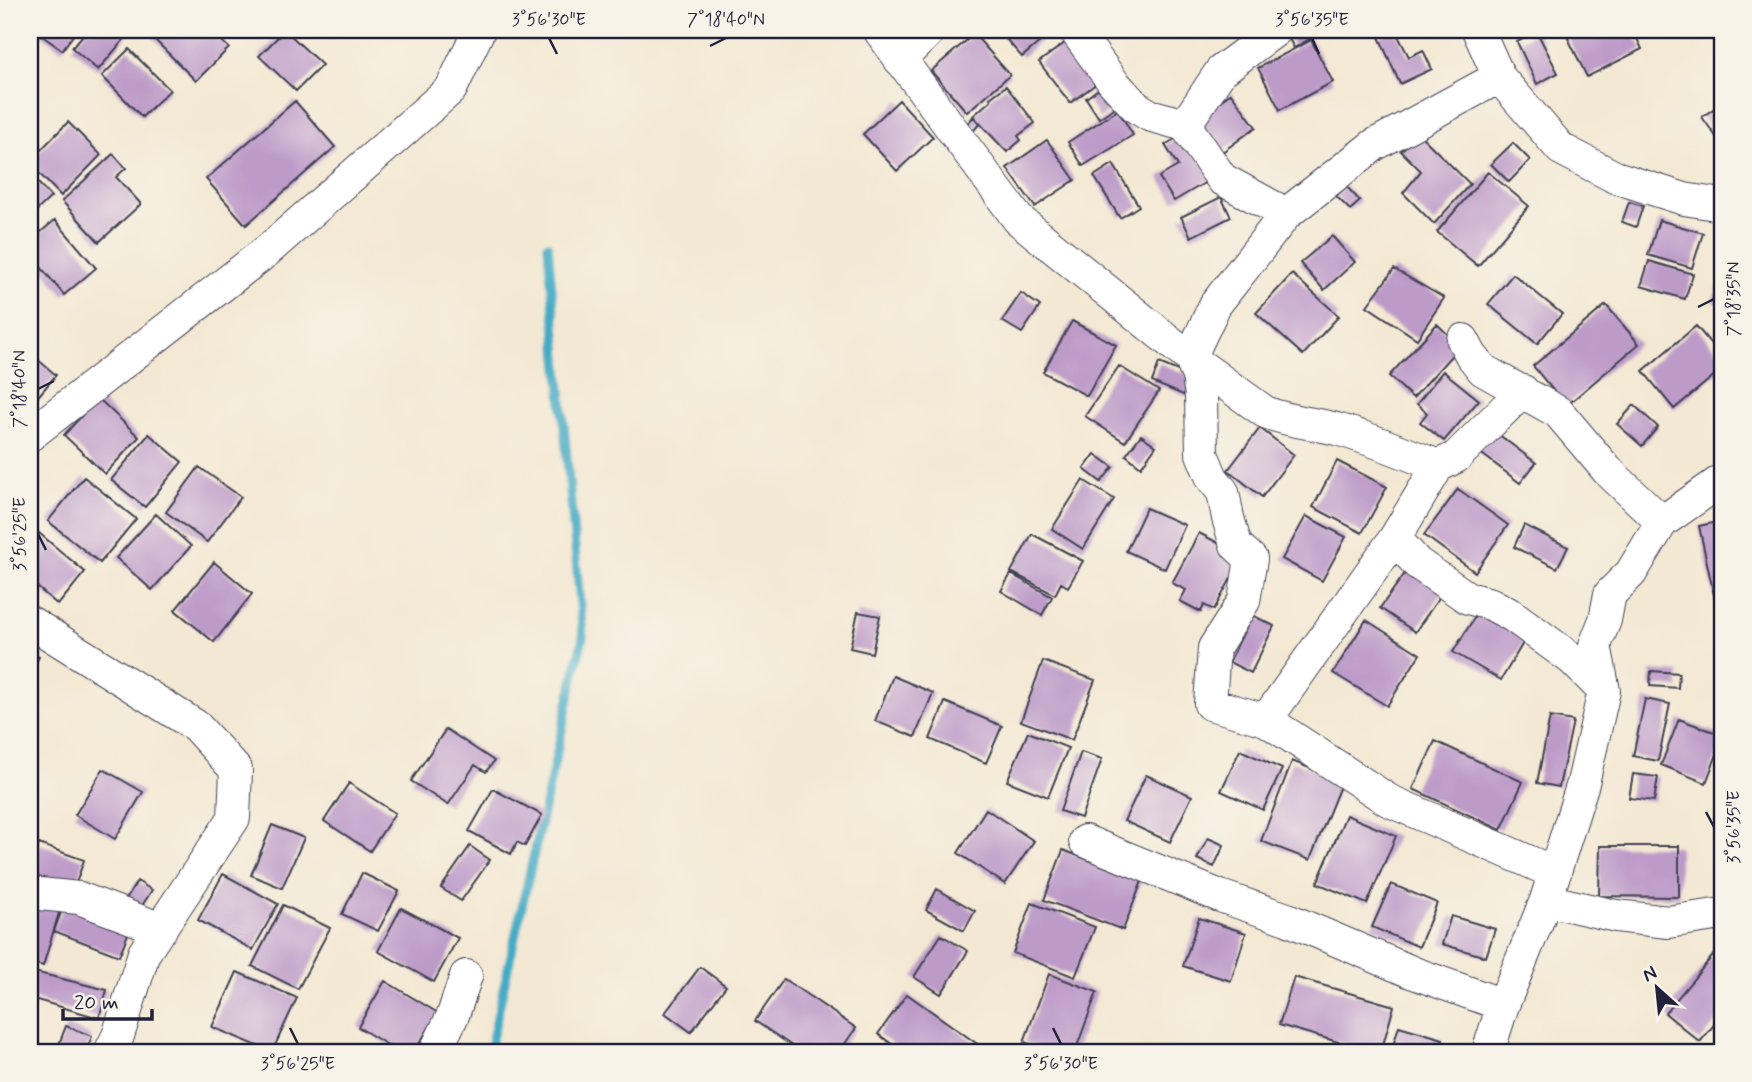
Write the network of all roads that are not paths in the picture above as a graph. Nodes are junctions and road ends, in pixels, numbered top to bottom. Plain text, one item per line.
1 (479, 30) edge
2 (880, 30) edge
3 (930, 30) edge
4 (1075, 30) edge
5 (1276, 30) edge
6 (1478, 30) edge
7 (900, 60) junction
8 (1499, 77) junction
9 (1185, 125) junction
10 (1722, 205) edge
11 (1286, 214) junction
12 (1463, 340) dead end
13 (1190, 358) junction
14 (1523, 391) junction
15 (30, 435) edge
16 (1438, 466) junction
17 (1722, 480) edge
18 (1662, 522) junction
19 (1395, 538) junction
20 (30, 622) edge
21 (1604, 691) junction
22 (1266, 720) junction
23 (1085, 841) dead end
24 (1550, 887) junction
25 (30, 893) edge
26 (1722, 914) edge
27 (161, 929) junction
28 (466, 976) dead end
29 (1503, 1005) junction
30 (110, 1052) edge
31 (435, 1052) edge
32 (1489, 1052) edge

1 - 15 street
2 - 7 street
3 - 7 street
4 - 9 street
5 - 9 street
6 - 8 street
7 - 13 street
8 - 10 street
8 - 11 street
9 - 11 street
11 - 13 street
12 - 14 street
13 - 16 street
13 - 22 street
14 - 16 street
14 - 18 street
16 - 19 street
17 - 18 street
18 - 21 street
19 - 21 street
19 - 22 street
20 - 27 street
21 - 24 street
22 - 24 street
23 - 29 street
24 - 26 street
24 - 29 street
25 - 27 street
27 - 30 street
28 - 31 street
29 - 32 street

